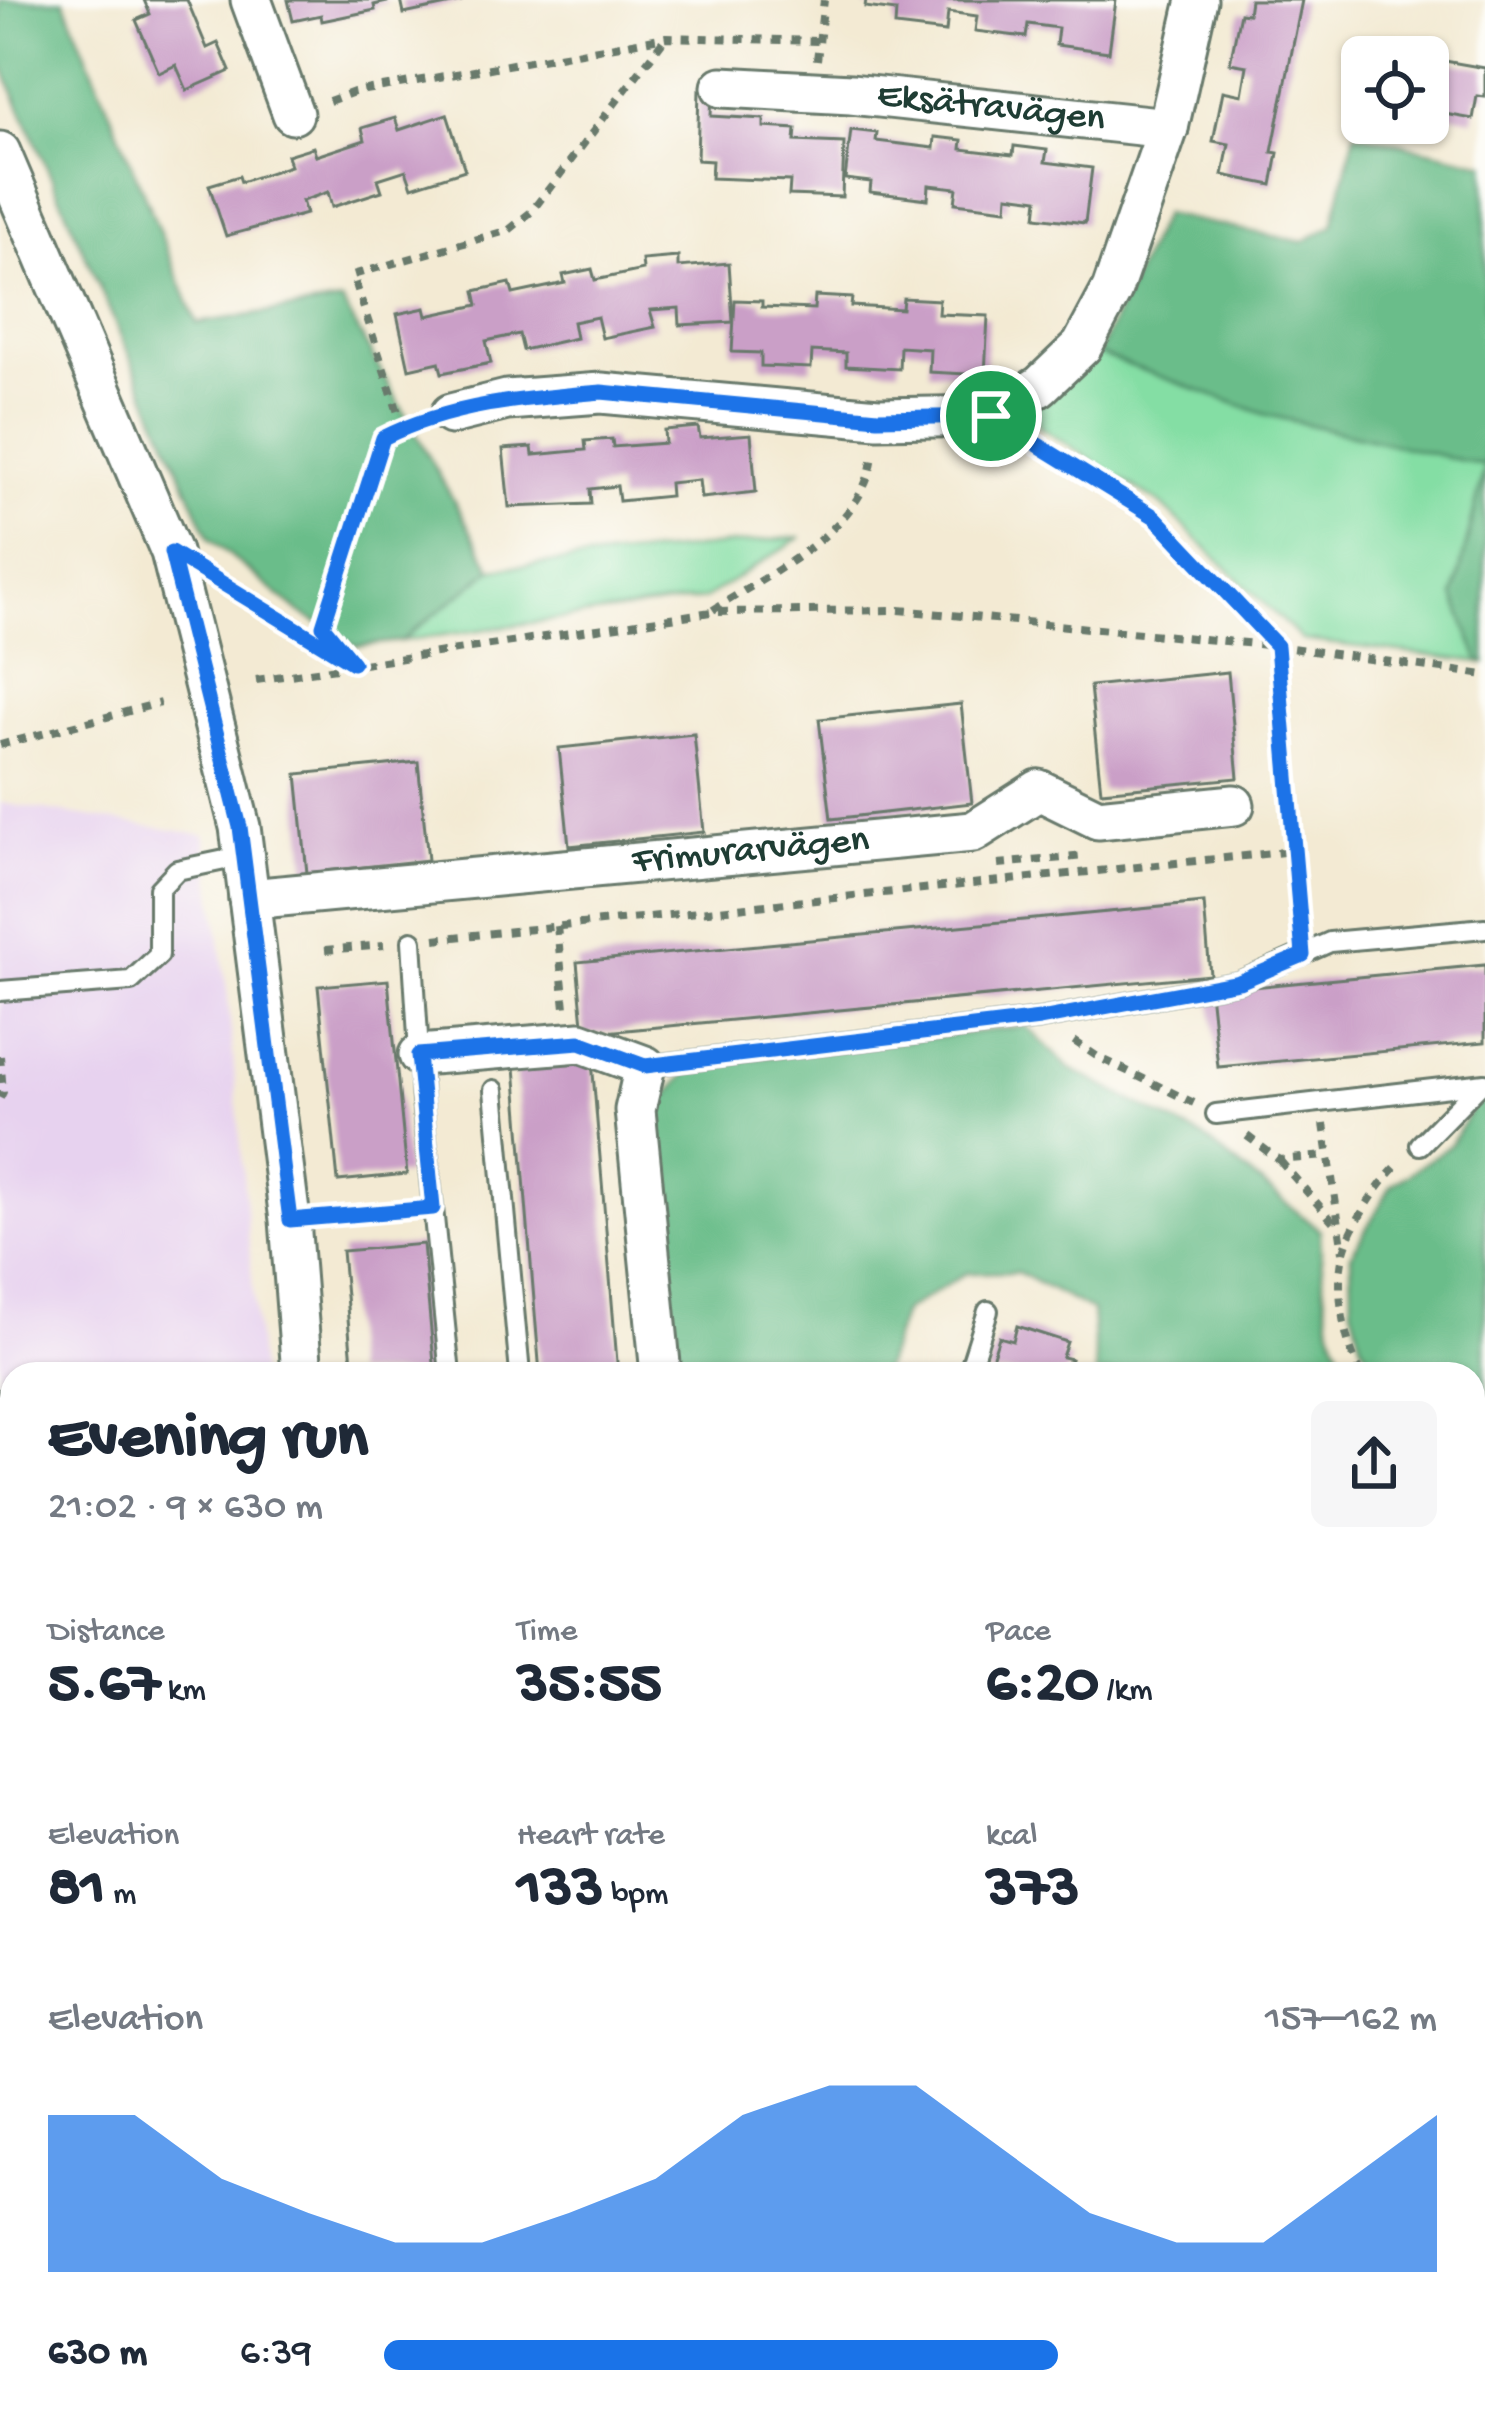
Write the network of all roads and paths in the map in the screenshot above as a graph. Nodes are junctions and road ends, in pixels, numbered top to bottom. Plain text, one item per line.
1 (250, 0) edge
2 (824, 0) edge
3 (1197, 0) edge
4 (666, 37) junction
5 (819, 41) junction
6 (722, 87) dead end
7 (813, 91) junction
8 (293, 114) joint
9 (1168, 128) junction
10 (0, 152) edge
11 (451, 414) joint
12 (991, 416) junction
13 (878, 418) junction
14 (403, 428) junction
15 (171, 552) junction
16 (711, 612) junction
17 (1277, 646) junction
18 (353, 663) junction
19 (1485, 676) edge
20 (256, 680) dead end
21 (160, 703) dead end
22 (0, 745) edge
23 (1234, 805) dead end
24 (1293, 851) junction
25 (1137, 852) dead end
26 (244, 856) junction
27 (1094, 856) dead end
28 (988, 864) dead end
29 (1138, 867) junction
30 (249, 899) junction
31 (557, 926) junction
32 (1485, 928) edge
33 (412, 941) junction
34 (325, 950) dead end
35 (1303, 955) junction
36 (0, 991) edge
37 (566, 1009) dead end
38 (1040, 1019) junction
39 (418, 1055) junction
40 (0, 1056) edge
41 (645, 1066) junction
42 (1482, 1084) edge
43 (494, 1090) dead end
44 (2, 1095) edge
45 (1216, 1114) junction
46 (1324, 1121) dead end
47 (1420, 1145) joint
48 (1328, 1156) junction
49 (1279, 1160) junction
50 (433, 1208) junction
51 (290, 1220) junction
52 (1339, 1228) junction
53 (1343, 1253) junction
54 (988, 1311) dead end
55 (301, 1362) edge
56 (449, 1362) edge
57 (519, 1362) edge
58 (660, 1362) edge
59 (972, 1362) edge
60 (1354, 1362) edge

1 - 8 street
2 - 5 path
3 - 9 street, Eksätravägen
4 - 5 path
4 - 8 path
4 - 14 path
5 - 7 path
6 - 7 street, Eksätravägen
7 - 9 street, Eksätravägen
9 - 12 street, Eksätravägen
10 - 15 street
11 - 13 street
11 - 14 path
12 - 13 street
12 - 17 path
13 - 16 path
14 - 18 path
15 - 18 path
15 - 26 street
16 - 17 path
16 - 18 path
17 - 19 path
17 - 24 path
18 - 20 path
21 - 22 path
23 - 30 street, Frimurarvägen
24 - 29 path
24 - 35 path
25 - 29 path
26 - 30 street
26 - 36 lane
27 - 28 path
29 - 31 path
30 - 51 street
31 - 33 path
31 - 37 path
32 - 35 lane
33 - 34 path
33 - 39 lane
35 - 38 lane
38 - 41 lane
38 - 45 path
39 - 41 street
39 - 50 lane
40 - 44 path
41 - 58 street
42 - 45 lane
42 - 47 lane
43 - 57 lane
45 - 49 path
46 - 48 path
47 - 53 path
48 - 49 path
48 - 52 path
49 - 52 path
50 - 51 path
50 - 56 lane
51 - 55 street
52 - 53 path
53 - 60 path
54 - 59 lane

